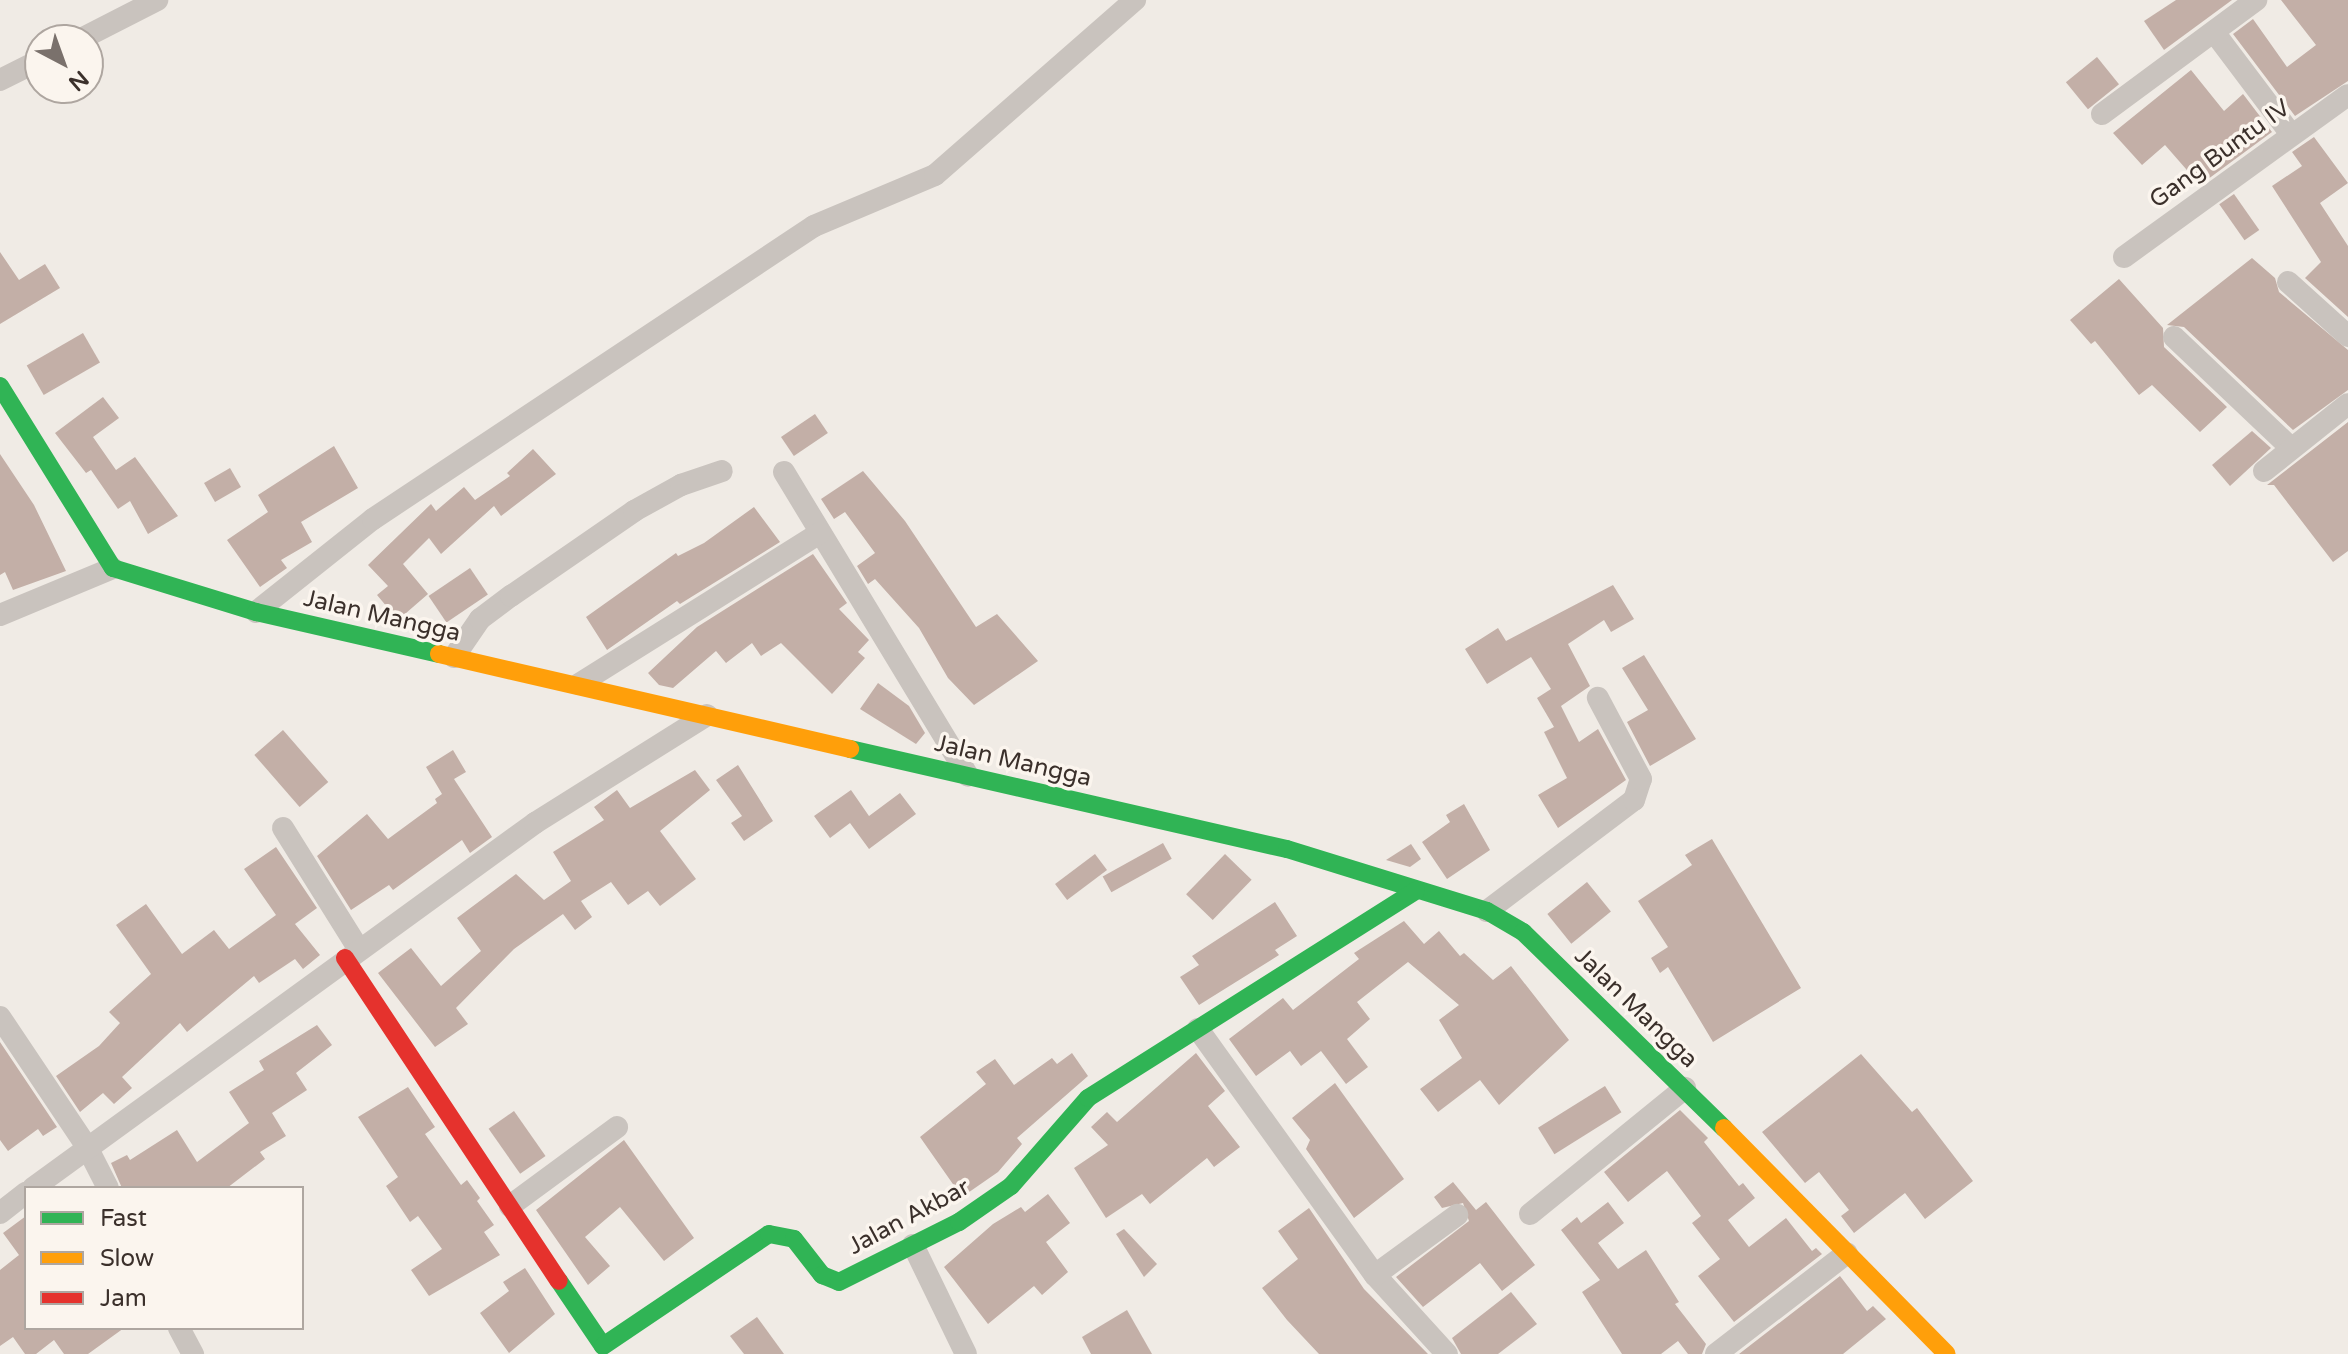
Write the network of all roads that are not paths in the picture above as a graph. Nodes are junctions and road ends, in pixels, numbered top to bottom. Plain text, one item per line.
1 (157, 0) edge
2 (1135, 0) edge
3 (2256, 0) edge
4 (104, 27) edge
5 (2214, 32) junction
6 (24, 68) edge
7 (0, 80) edge
8 (2348, 95) edge
9 (2102, 114) dead end
10 (2290, 133) junction
11 (2124, 257) dead end
12 (2288, 282) dead end
13 (2348, 336) edge
14 (2174, 337) dead end
15 (0, 386) edge
16 (2348, 404) edge
17 (2290, 447) junction
18 (722, 471) dead end
19 (2264, 471) dead end
20 (784, 472) dead end
21 (820, 533) junction
22 (113, 568) junction
23 (256, 612) junction
24 (0, 615) edge
25 (454, 657) junction
26 (579, 684) junction
27 (1598, 698) dead end
28 (707, 715) junction
29 (968, 776) junction
30 (283, 828) dead end
31 (1416, 891) junction
32 (1487, 911) junction
33 (351, 953) junction
34 (0, 1017) edge
35 (1198, 1029) junction
36 (1685, 1088) junction
37 (617, 1127) dead end
38 (87, 1147) junction
39 (36, 1186) edge
40 (107, 1186) edge
41 (24, 1195) edge
42 (510, 1206) junction
43 (0, 1213) edge
44 (1530, 1214) dead end
45 (1457, 1215) dead end
46 (913, 1245) junction
47 (1847, 1253) junction
48 (1375, 1275) junction
49 (180, 1330) edge
50 (597, 1350) edge
51 (193, 1354) edge
52 (966, 1354) edge
53 (1447, 1354) edge
54 (1716, 1354) edge
55 (1947, 1354) edge

1 - 4 street
2 - 23 street
3 - 5 street
5 - 9 street
5 - 10 street
6 - 7 street
8 - 10 street, Gang Buntu IV
10 - 11 street, Gang Buntu IV
12 - 13 street
14 - 17 street
15 - 22 street
16 - 17 street
17 - 19 street
18 - 25 street
20 - 21 street
21 - 26 street
21 - 29 street
22 - 23 street, Jalan Mangga
22 - 24 street
23 - 25 street, Jalan Mangga
25 - 26 street, Jalan Mangga
26 - 28 street, Jalan Mangga
27 - 32 street
28 - 29 street, Jalan Mangga
28 - 33 street
29 - 31 street, Jalan Mangga
30 - 33 street
31 - 32 street, Jalan Mangga
31 - 35 street, Jalan Akbar
32 - 36 street, Jalan Mangga
33 - 38 street
33 - 42 street, Jalan Akbar
34 - 38 street
35 - 46 street, Jalan Akbar
35 - 48 street
36 - 44 street
36 - 47 street, Jalan Mangga
37 - 42 street
38 - 39 street
38 - 40 street
41 - 43 street
42 - 50 street, Jalan Akbar
45 - 48 street
46 - 50 street, Jalan Akbar
46 - 52 street
47 - 54 street
47 - 55 street, Jalan Mangga
48 - 53 street
49 - 51 street

